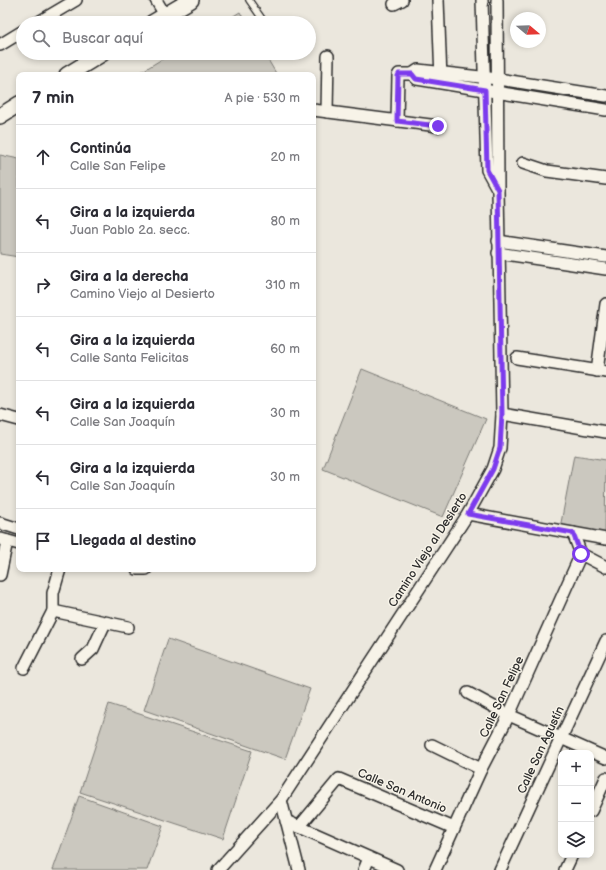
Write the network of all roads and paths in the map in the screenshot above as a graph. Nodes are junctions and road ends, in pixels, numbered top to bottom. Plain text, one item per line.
1 (76, 0) edge
2 (156, 0) edge
3 (191, 0) edge
4 (249, 0) edge
5 (438, 0) edge
6 (482, 0) edge
7 (497, 0) edge
8 (49, 16) edge
9 (159, 16) edge
10 (164, 16) edge
11 (260, 16) edge
12 (16, 35) edge
13 (0, 45) edge
14 (328, 56) dead end
15 (92, 60) edge
16 (72, 72) edge
17 (485, 77) junction
18 (440, 78) junction
19 (498, 79) junction
20 (485, 90) junction
21 (498, 92) junction
22 (606, 96) edge
23 (16, 106) edge
24 (316, 110) edge
25 (606, 110) edge
26 (327, 112) junction
27 (0, 116) edge
28 (397, 121) junction
29 (438, 126) dead end
30 (523, 163) dead end
31 (606, 178) edge
32 (498, 190) junction
33 (498, 241) junction
34 (498, 253) junction
35 (606, 257) edge
36 (606, 269) edge
37 (606, 304) edge
38 (517, 358) dead end
39 (602, 372) edge
40 (502, 414) junction
41 (0, 415) edge
42 (16, 419) edge
43 (606, 432) edge
44 (468, 514) junction
45 (0, 524) edge
46 (16, 528) edge
47 (573, 533) junction
48 (606, 539) edge
49 (4, 540) edge
50 (16, 543) edge
51 (581, 554) junction
52 (606, 567) edge
53 (59, 572) edge
54 (0, 574) edge
55 (53, 611) junction
56 (105, 623) junction
57 (128, 627) dead end
58 (606, 641) edge
59 (82, 659) dead end
60 (24, 668) dead end
61 (468, 693) dead end
62 (509, 715) junction
63 (561, 739) junction
64 (432, 745) dead end
65 (606, 758) edge
66 (481, 769) junction
67 (606, 778) edge
68 (281, 800) junction
69 (594, 804) edge
70 (286, 822) junction
71 (299, 827) junction
72 (454, 828) junction
73 (369, 858) junction
74 (571, 858) edge
75 (218, 870) edge
76 (299, 870) edge
77 (364, 870) edge
78 (397, 870) edge
79 (435, 870) edge
80 (500, 870) edge
81 (565, 870) edge

1 - 8 street
2 - 9 street
3 - 10 street
4 - 11 lane
5 - 18 street
6 - 17 street, Camino Viejo al Desierto
7 - 19 street, Camino Viejo al Desierto
12 - 13 street
14 - 26 street
15 - 16 street
17 - 18 street
17 - 19 street
17 - 20 street, Camino Viejo al Desierto
18 - 20 street
18 - 28 street
19 - 21 street, Camino Viejo al Desierto
19 - 22 street
20 - 21 street
20 - 32 street, Camino Viejo al Desierto
21 - 25 street
21 - 32 street, Camino Viejo al Desierto
23 - 27 street
24 - 26 street
26 - 28 street
28 - 29 street
30 - 31 street
32 - 33 street, Camino Viejo al Desierto
33 - 34 street, Camino Viejo al Desierto
33 - 35 street
34 - 36 street
34 - 40 street, Camino Viejo al Desierto
37 - 39 street
38 - 39 street
40 - 43 street
40 - 44 street, Camino Viejo al Desierto
41 - 42 street
44 - 47 street
44 - 68 street, Camino Viejo al Desierto
45 - 46 street
47 - 48 street
47 - 51 street
49 - 50 street
49 - 54 street
51 - 52 street
51 - 62 street, Calle San Felipe
53 - 55 street
55 - 56 street
55 - 60 street
56 - 57 street
56 - 59 street
58 - 63 street, Calle San Agustín
61 - 62 street
62 - 63 street
62 - 66 street, Calle San Felipe
63 - 65 street
63 - 80 street, Calle San Agustín
64 - 66 street
66 - 72 street, Calle San Felipe
67 - 69 street
68 - 70 street
68 - 75 street, Camino Viejo al Desierto
70 - 71 street
70 - 76 street
71 - 72 street, Calle San Antonio
71 - 73 street
72 - 79 street, Calle San Felipe
73 - 77 street
73 - 78 street
74 - 81 street

